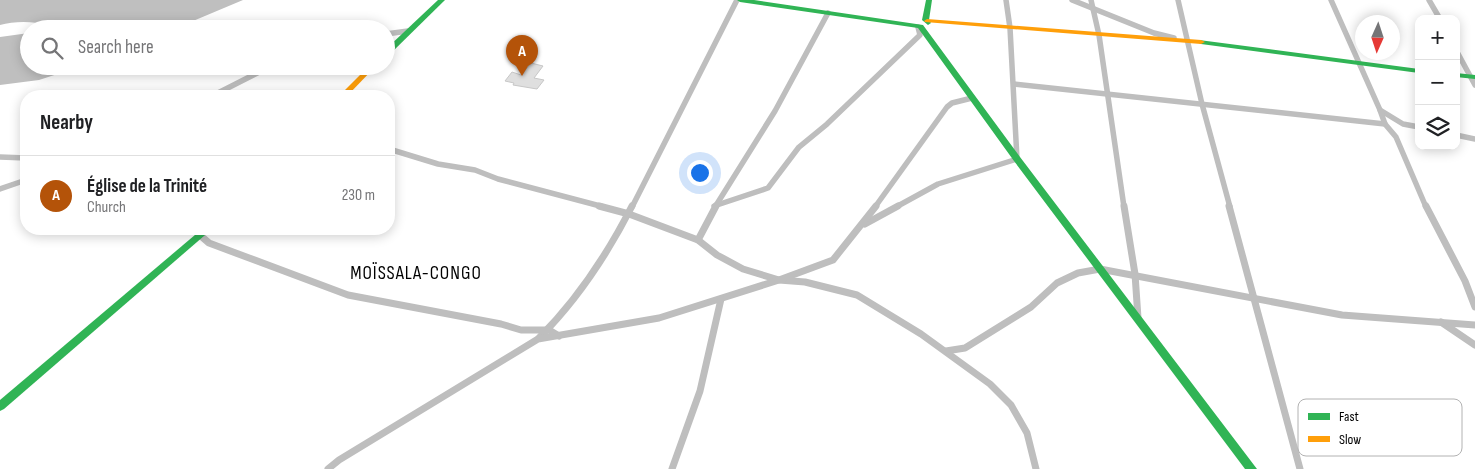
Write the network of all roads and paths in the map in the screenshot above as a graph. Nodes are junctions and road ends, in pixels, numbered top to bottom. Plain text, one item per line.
1 (442, 0) edge
2 (739, 0) edge
3 (929, 0) edge
4 (1006, 0) edge
5 (1072, 0) edge
6 (1091, 0) edge
7 (1178, 0) edge
8 (1331, 0) edge
9 (1430, 0) edge
10 (757, 1) edge
11 (1092, 9) junction
12 (828, 13) junction
13 (1438, 15) edge
14 (921, 24) junction
15 (1010, 28) junction
16 (408, 31) junction
17 (395, 33) edge
18 (1099, 35) junction
19 (1183, 41) junction
20 (395, 44) edge
21 (1460, 57) edge
22 (1360, 64) junction
23 (1415, 71) edge
24 (254, 75) edge
25 (364, 75) edge
26 (1460, 76) edge
27 (1473, 80) edge
28 (1014, 84) junction
29 (225, 90) edge
30 (349, 90) edge
31 (1106, 94) junction
32 (972, 98) junction
33 (1202, 104) junction
34 (1380, 110) junction
35 (1386, 124) junction
36 (1415, 126) edge
37 (1460, 136) edge
38 (1475, 139) edge
39 (395, 151) edge
40 (0, 157) edge
41 (20, 158) edge
42 (1017, 159) junction
43 (20, 182) edge
44 (0, 189) edge
45 (714, 206) junction
46 (629, 214) junction
47 (862, 226) junction
48 (200, 237) joint
49 (698, 240) junction
50 (1100, 268) junction
51 (1135, 274) junction
52 (779, 280) junction
53 (1252, 297) junction
54 (721, 299) junction
55 (1475, 307) edge
56 (1138, 318) junction
57 (1440, 321) junction
58 (1475, 325) edge
59 (549, 330) junction
60 (559, 336) junction
61 (538, 339) junction
62 (1475, 345) edge
63 (946, 351) junction
64 (0, 406) edge
65 (328, 469) edge
66 (672, 469) edge
67 (1036, 469) edge
68 (1252, 469) edge
69 (1300, 469) edge

1 - 16 street
2 - 10 street
2 - 46 street
3 - 14 street
4 - 15 street
5 - 11 street
6 - 11 street
7 - 19 street
8 - 22 street
9 - 13 street
10 - 12 street
11 - 18 street
11 - 19 street
12 - 14 street
12 - 45 street
14 - 15 street
14 - 32 street
14 - 45 street
15 - 18 street
15 - 28 street
16 - 17 street
16 - 20 street
18 - 19 street
18 - 31 street
19 - 22 street
19 - 33 street
21 - 27 street
22 - 23 street
22 - 34 street
24 - 29 street
25 - 30 street
26 - 27 street
28 - 31 street
28 - 42 street
31 - 33 street
31 - 51 street
32 - 42 street
32 - 47 street
33 - 35 street
33 - 53 street
34 - 35 street
34 - 36 street
35 - 55 street
37 - 38 street
39 - 46 street
40 - 41 street
42 - 47 street
42 - 50 street
43 - 44 street
45 - 49 street
46 - 49 street
46 - 59 street
47 - 52 street
48 - 59 street
48 - 64 street
49 - 52 street
50 - 51 street
50 - 56 street
50 - 63 street
51 - 53 street
51 - 56 street
52 - 54 street
52 - 63 street
53 - 57 street
53 - 69 street
54 - 60 street
54 - 66 street
56 - 68 street
57 - 58 street
57 - 62 street
59 - 60 street
59 - 61 street
60 - 61 street
61 - 65 street
63 - 67 street

